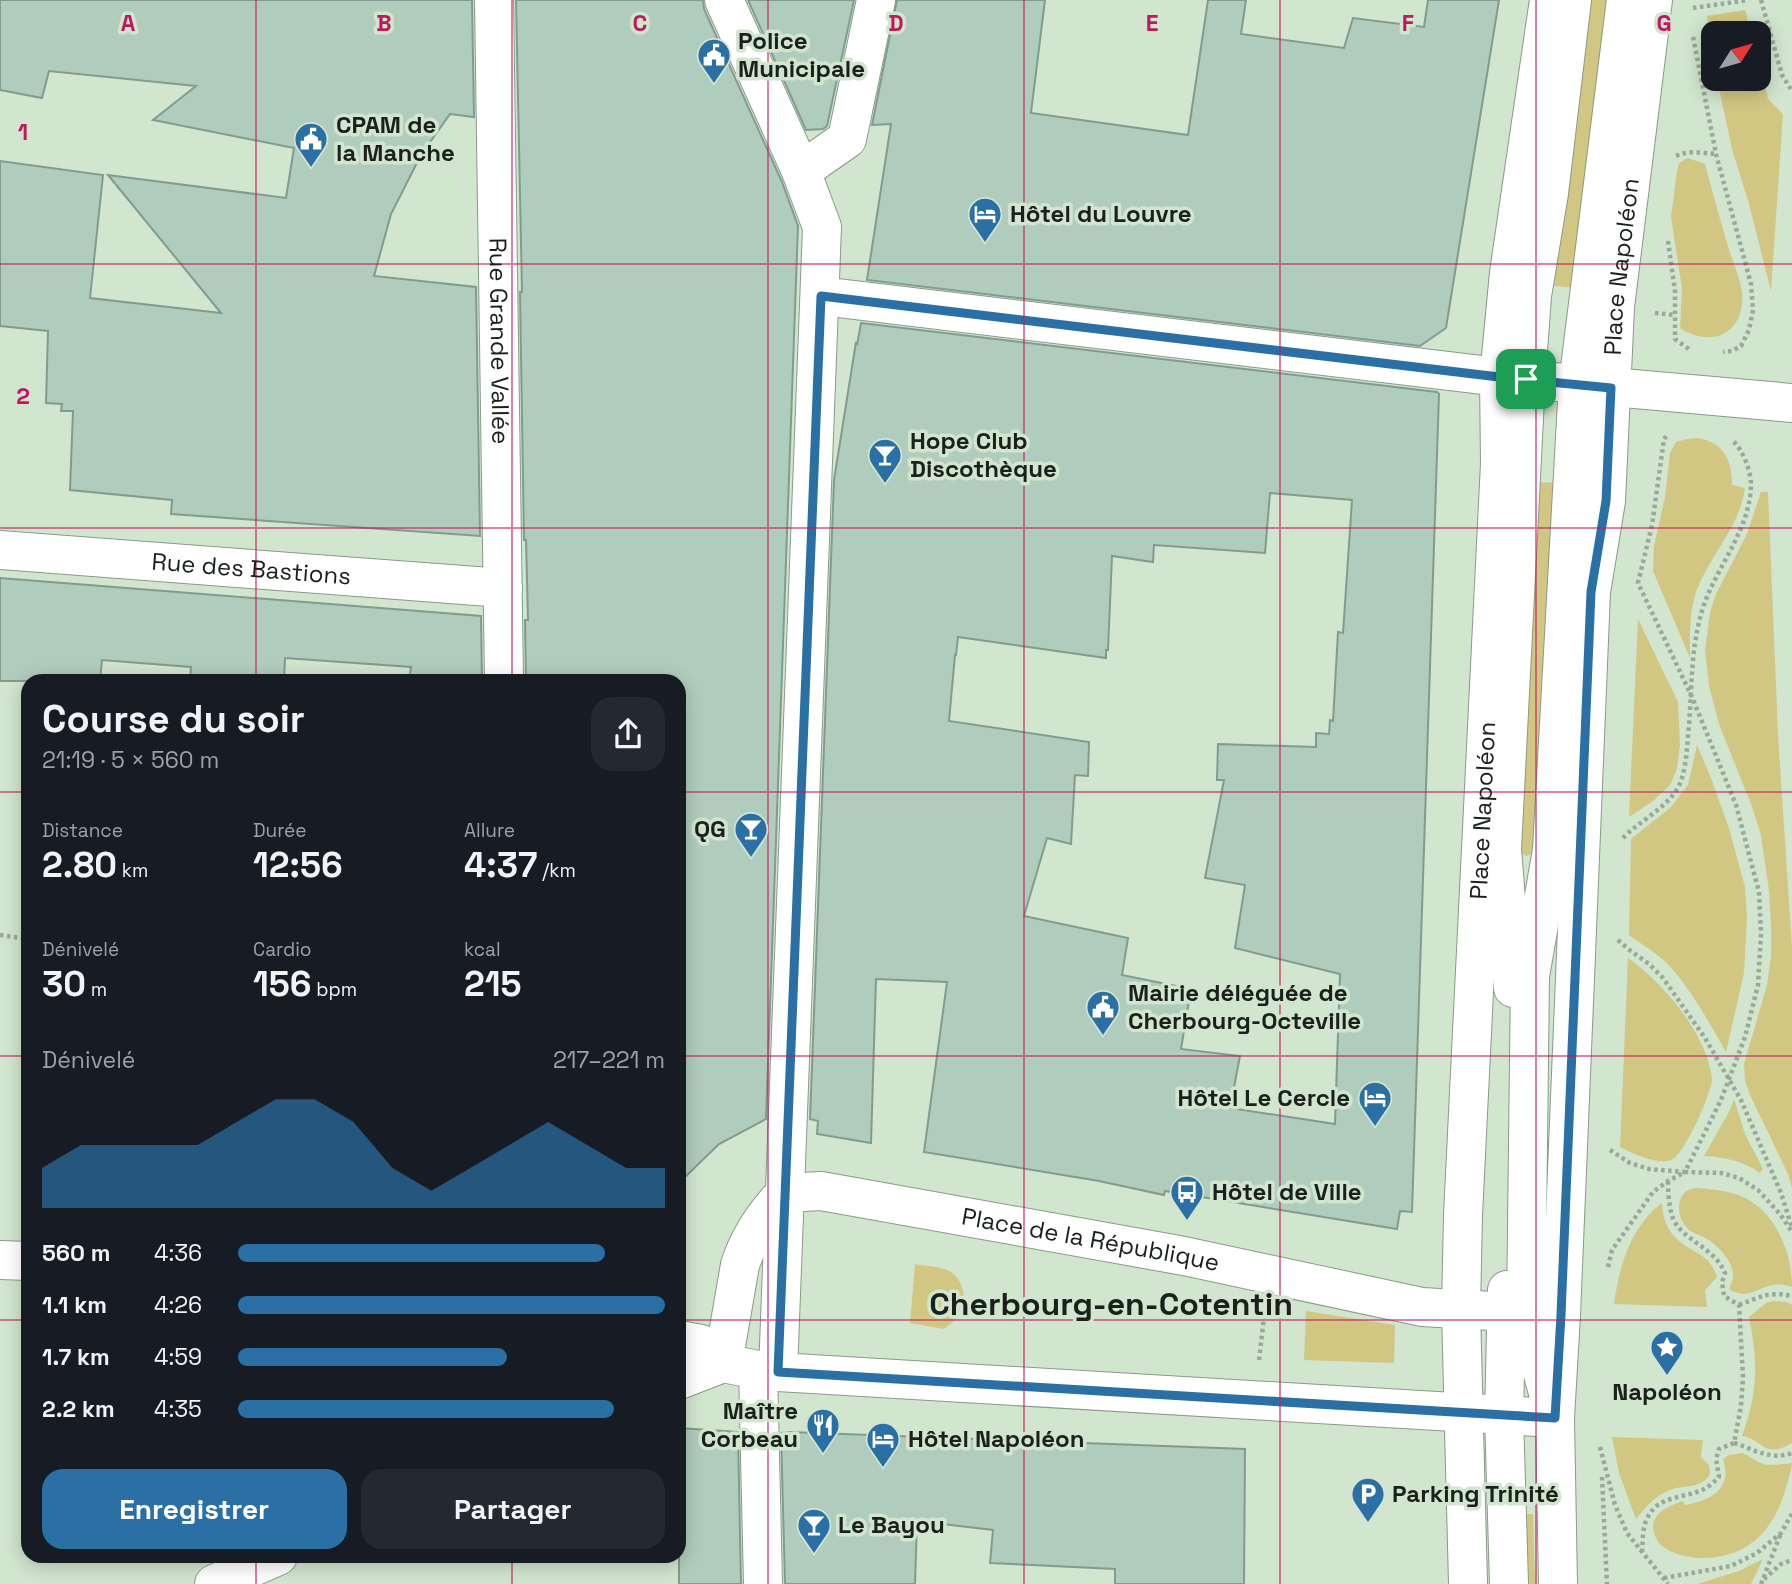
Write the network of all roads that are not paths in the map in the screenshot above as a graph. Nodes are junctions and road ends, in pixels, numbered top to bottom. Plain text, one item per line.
1 (494, 0) edge
2 (724, 0) edge
3 (876, 0) edge
4 (1549, 0) edge
5 (1572, 0) edge
6 (1626, 0) edge
7 (1653, 0) edge
8 (802, 171) junction
9 (821, 296) junction
10 (1512, 378) junction
11 (1595, 386) junction
12 (1792, 403) edge
13 (0, 550) edge
14 (503, 588) junction
15 (503, 674) edge
16 (785, 1193) junction
17 (0, 1260) edge
18 (21, 1261) edge
19 (1461, 1310) junction
20 (1531, 1313) junction
21 (686, 1341) edge
22 (753, 1368) junction
23 (686, 1379) edge
24 (1462, 1412) junction
25 (1504, 1415) junction
26 (1555, 1418) junction
27 (262, 1563) edge
28 (214, 1584) edge
29 (763, 1584) edge
30 (1468, 1584) edge
31 (1509, 1584) edge
32 (1558, 1584) edge

1 - 14 street, Rue Grande Vallée
2 - 8 street
3 - 8 street
4 - 10 street, Place Napoléon
5 - 10 street
6 - 11 street
7 - 11 street, Place Napoléon
8 - 9 street
9 - 10 street
9 - 16 street
10 - 11 street
10 - 19 street, Place Napoléon
10 - 20 street
11 - 12 street
11 - 20 street, Place Napoléon
13 - 14 street, Rue des Bastions
14 - 15 street, Rue Grande Vallée
16 - 19 street, Place de la République
16 - 22 street
16 - 22 street
17 - 18 street
19 - 20 street, Place de la République
19 - 24 street, Place Napoléon
20 - 25 street
20 - 26 street, Place Napoléon
21 - 22 street
22 - 23 street
22 - 24 street
22 - 29 street
24 - 25 street
24 - 30 street, Place Napoléon
25 - 26 street
25 - 31 street
26 - 32 street, Place Napoléon
27 - 28 street

